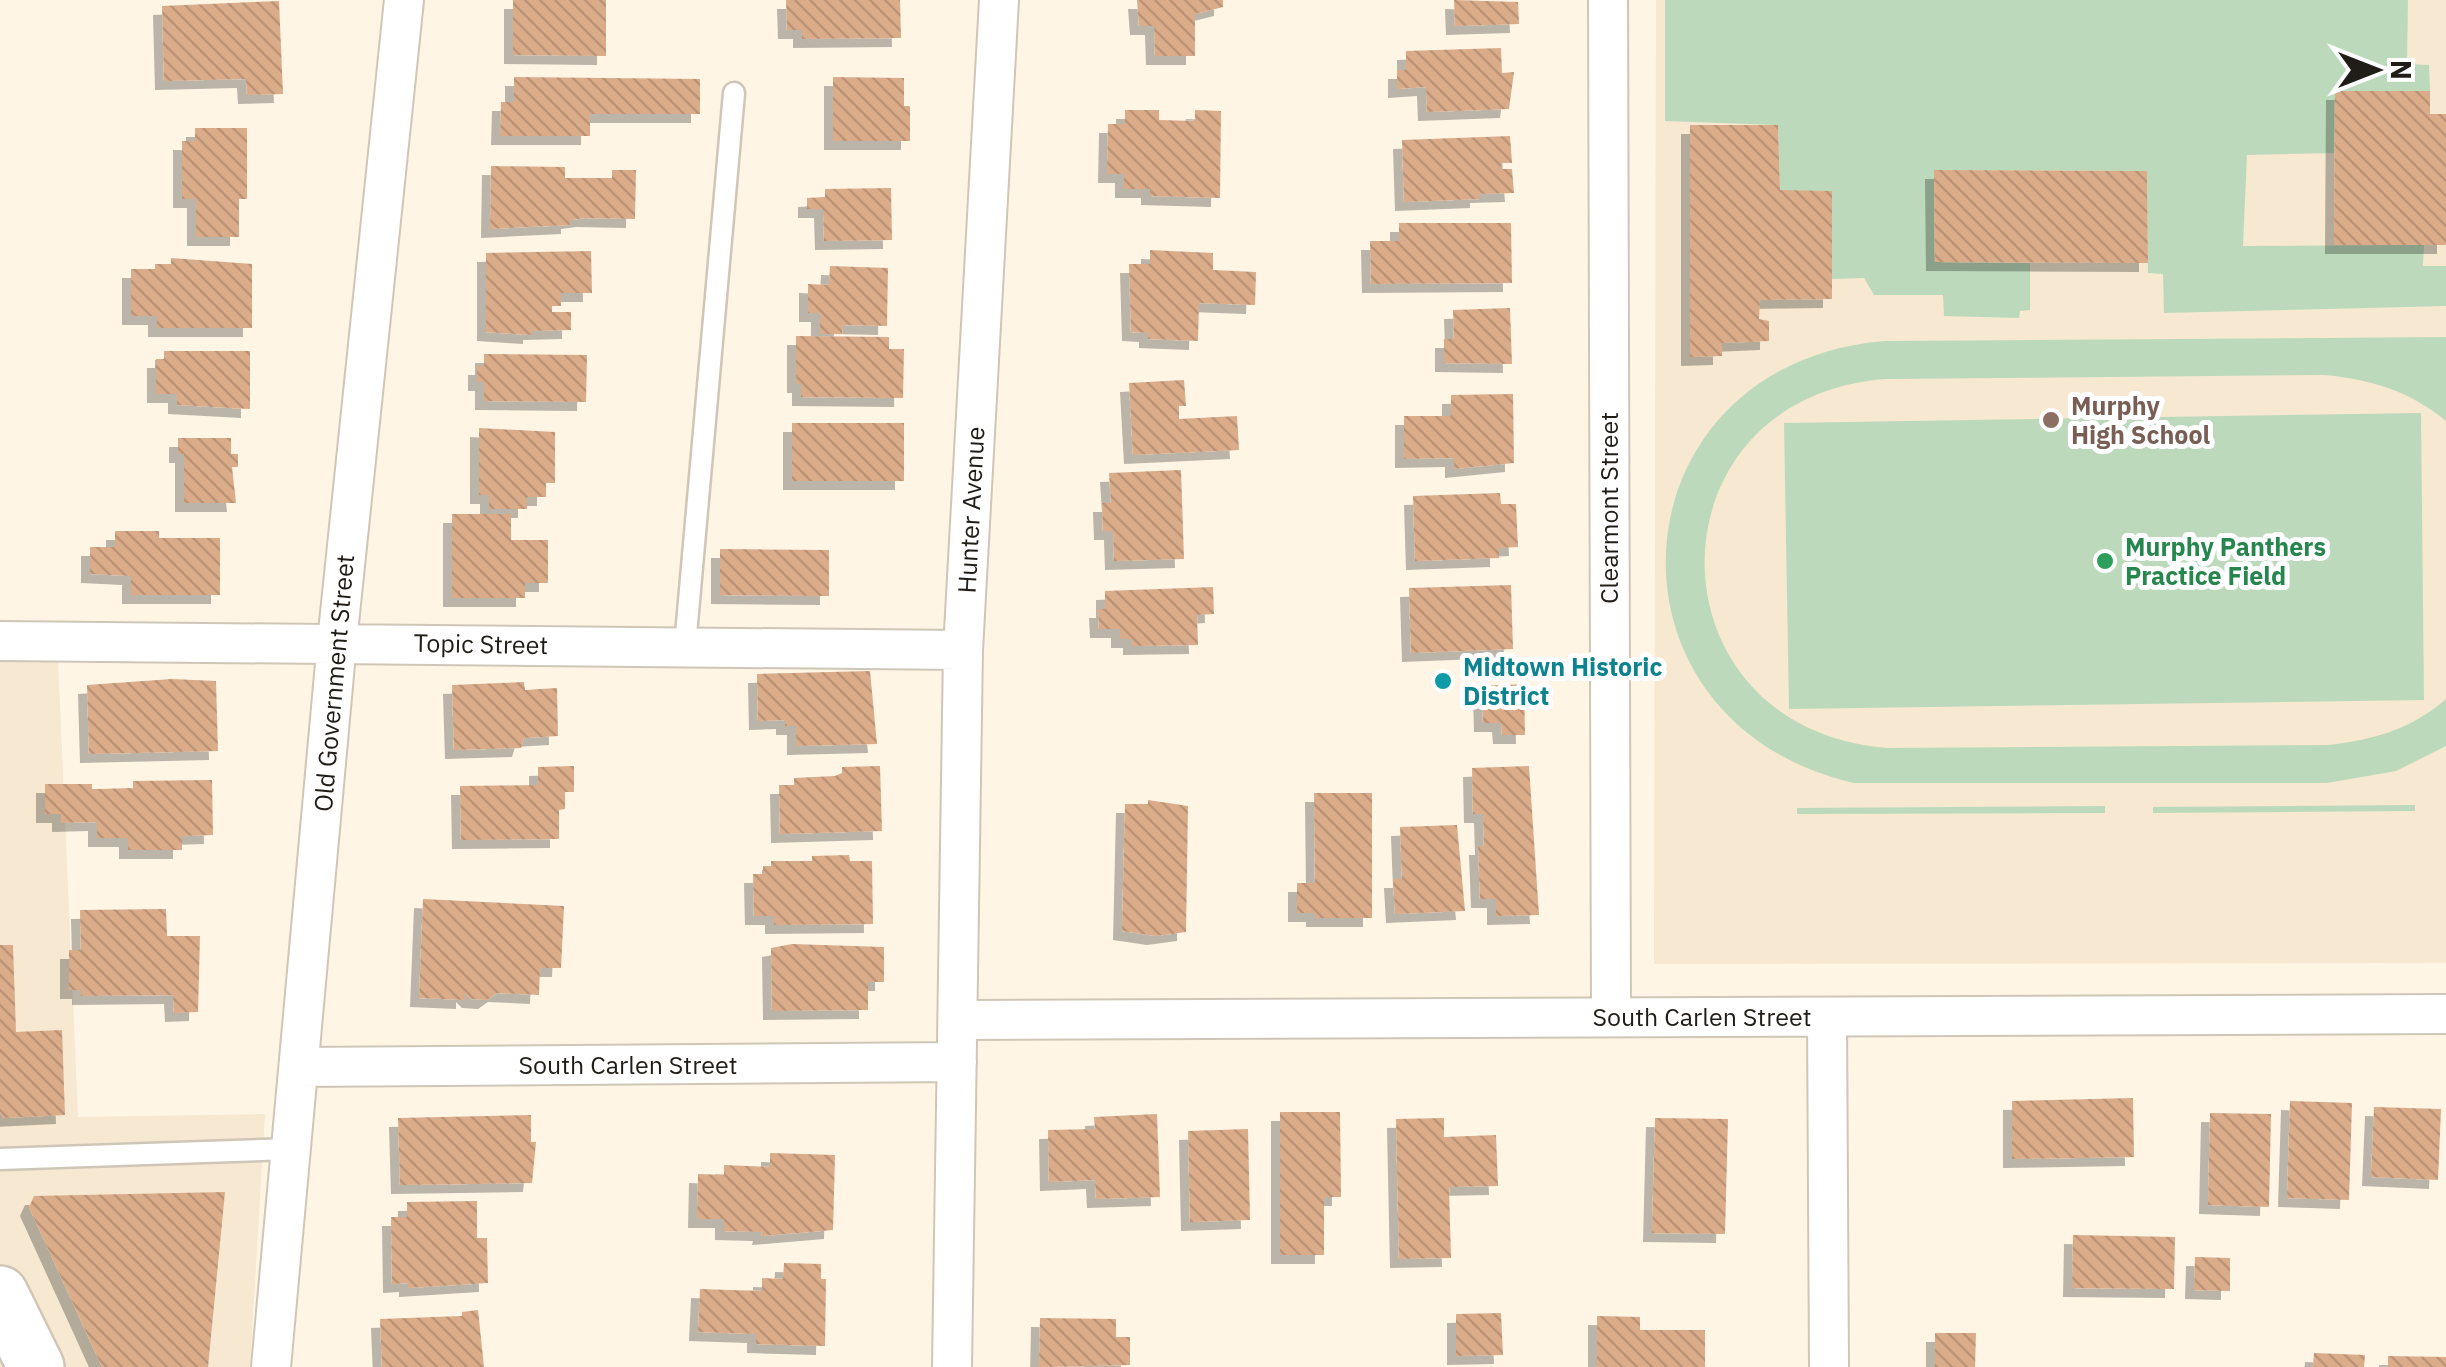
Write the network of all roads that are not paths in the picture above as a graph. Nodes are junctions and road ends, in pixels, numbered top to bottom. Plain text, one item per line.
1 (404, 0) edge
2 (999, 0) edge
3 (1608, 0) edge
4 (734, 93) dead end
5 (0, 641) edge
6 (337, 642) junction
7 (685, 646) junction
8 (963, 650) junction
9 (2446, 1014) edge
10 (1611, 1016) junction
11 (1827, 1017) junction
12 (959, 1020) junction
13 (957, 1062) junction
14 (299, 1067) junction
15 (292, 1149) junction
16 (0, 1159) edge
17 (0, 1297) edge
18 (36, 1367) edge
19 (270, 1367) edge
20 (952, 1367) edge
21 (1829, 1367) edge

1 - 6 street, Old Government Street
2 - 8 street, Hunter Avenue
3 - 10 street, Clearmont Street
4 - 7 lane
5 - 6 street, Topic Street
6 - 7 street, Topic Street
6 - 14 street, Old Government Street
7 - 8 street, Topic Street
8 - 12 street, Hunter Avenue
9 - 11 street, South Carlen Street
10 - 11 street, South Carlen Street
10 - 12 street, South Carlen Street
11 - 21 street
12 - 13 street, Hunter Avenue
13 - 14 street, South Carlen Street
13 - 20 street
14 - 15 street, Old Government Street
15 - 16 lane
15 - 19 street, Old Government Street
17 - 18 street

